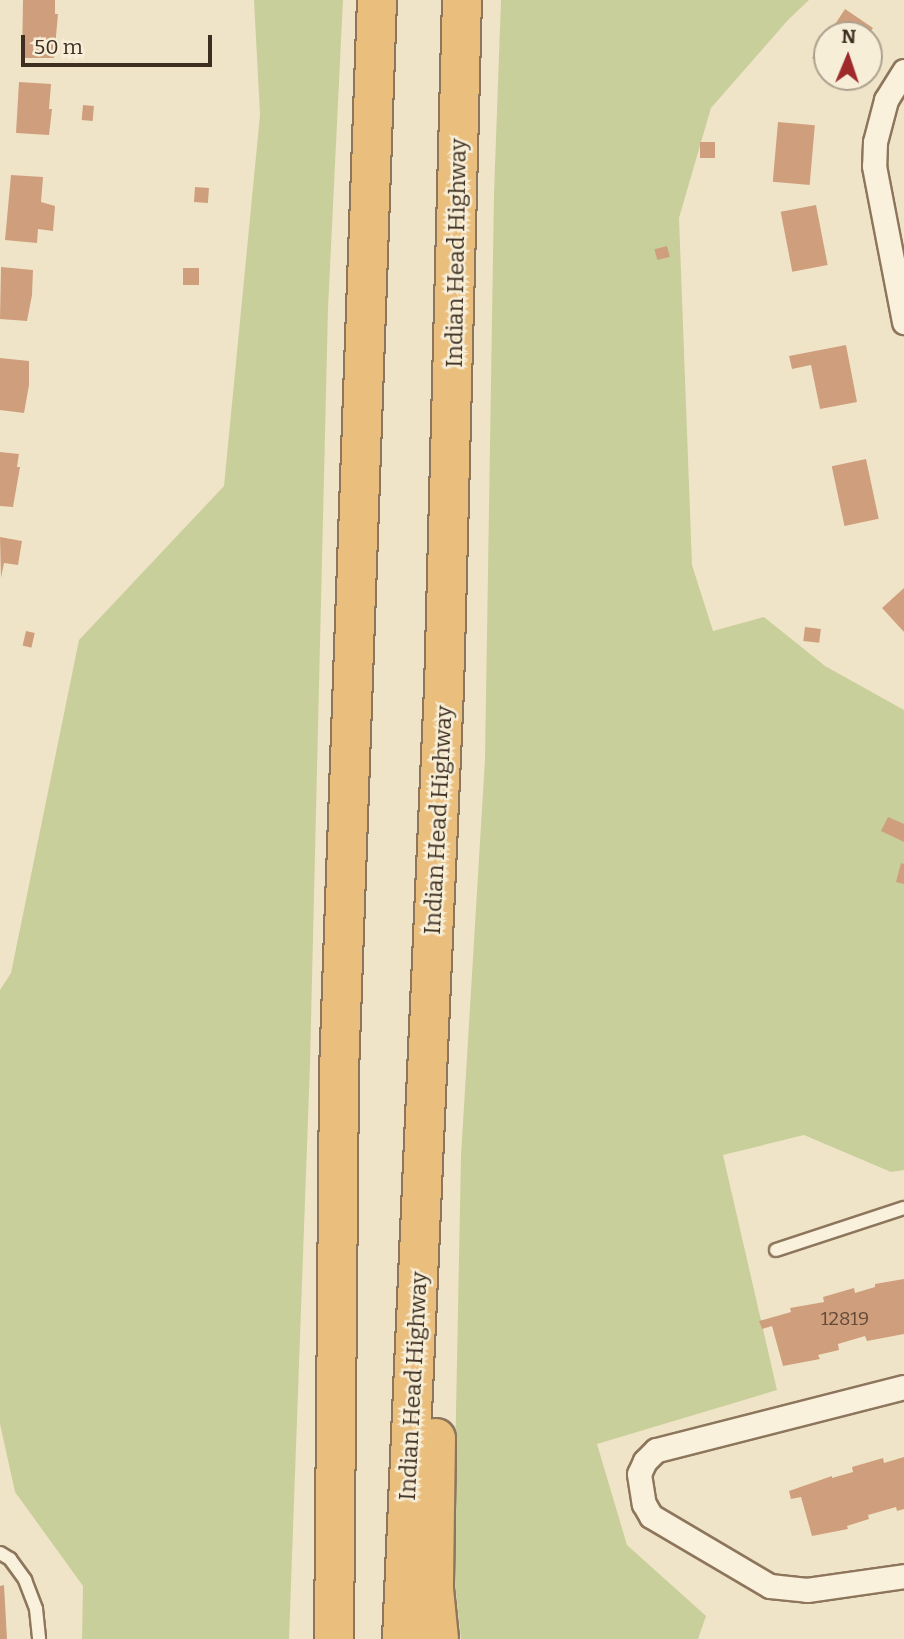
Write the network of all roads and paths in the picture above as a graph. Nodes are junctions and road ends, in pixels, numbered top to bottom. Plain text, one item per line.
1 (377, 0) edge
2 (462, 0) edge
3 (904, 71) edge
4 (904, 322) edge
5 (422, 1190) junction
6 (904, 1208) edge
7 (776, 1250) dead end
8 (904, 1387) edge
9 (0, 1553) edge
10 (904, 1576) edge
11 (40, 1639) edge
12 (334, 1639) edge
13 (402, 1639) edge
14 (439, 1639) edge

1 - 12 highway
2 - 5 highway, Indian Head Highway
3 - 4 street
5 - 13 highway, Indian Head Highway
5 - 14 highway
6 - 7 lane
8 - 10 street
9 - 11 lane

